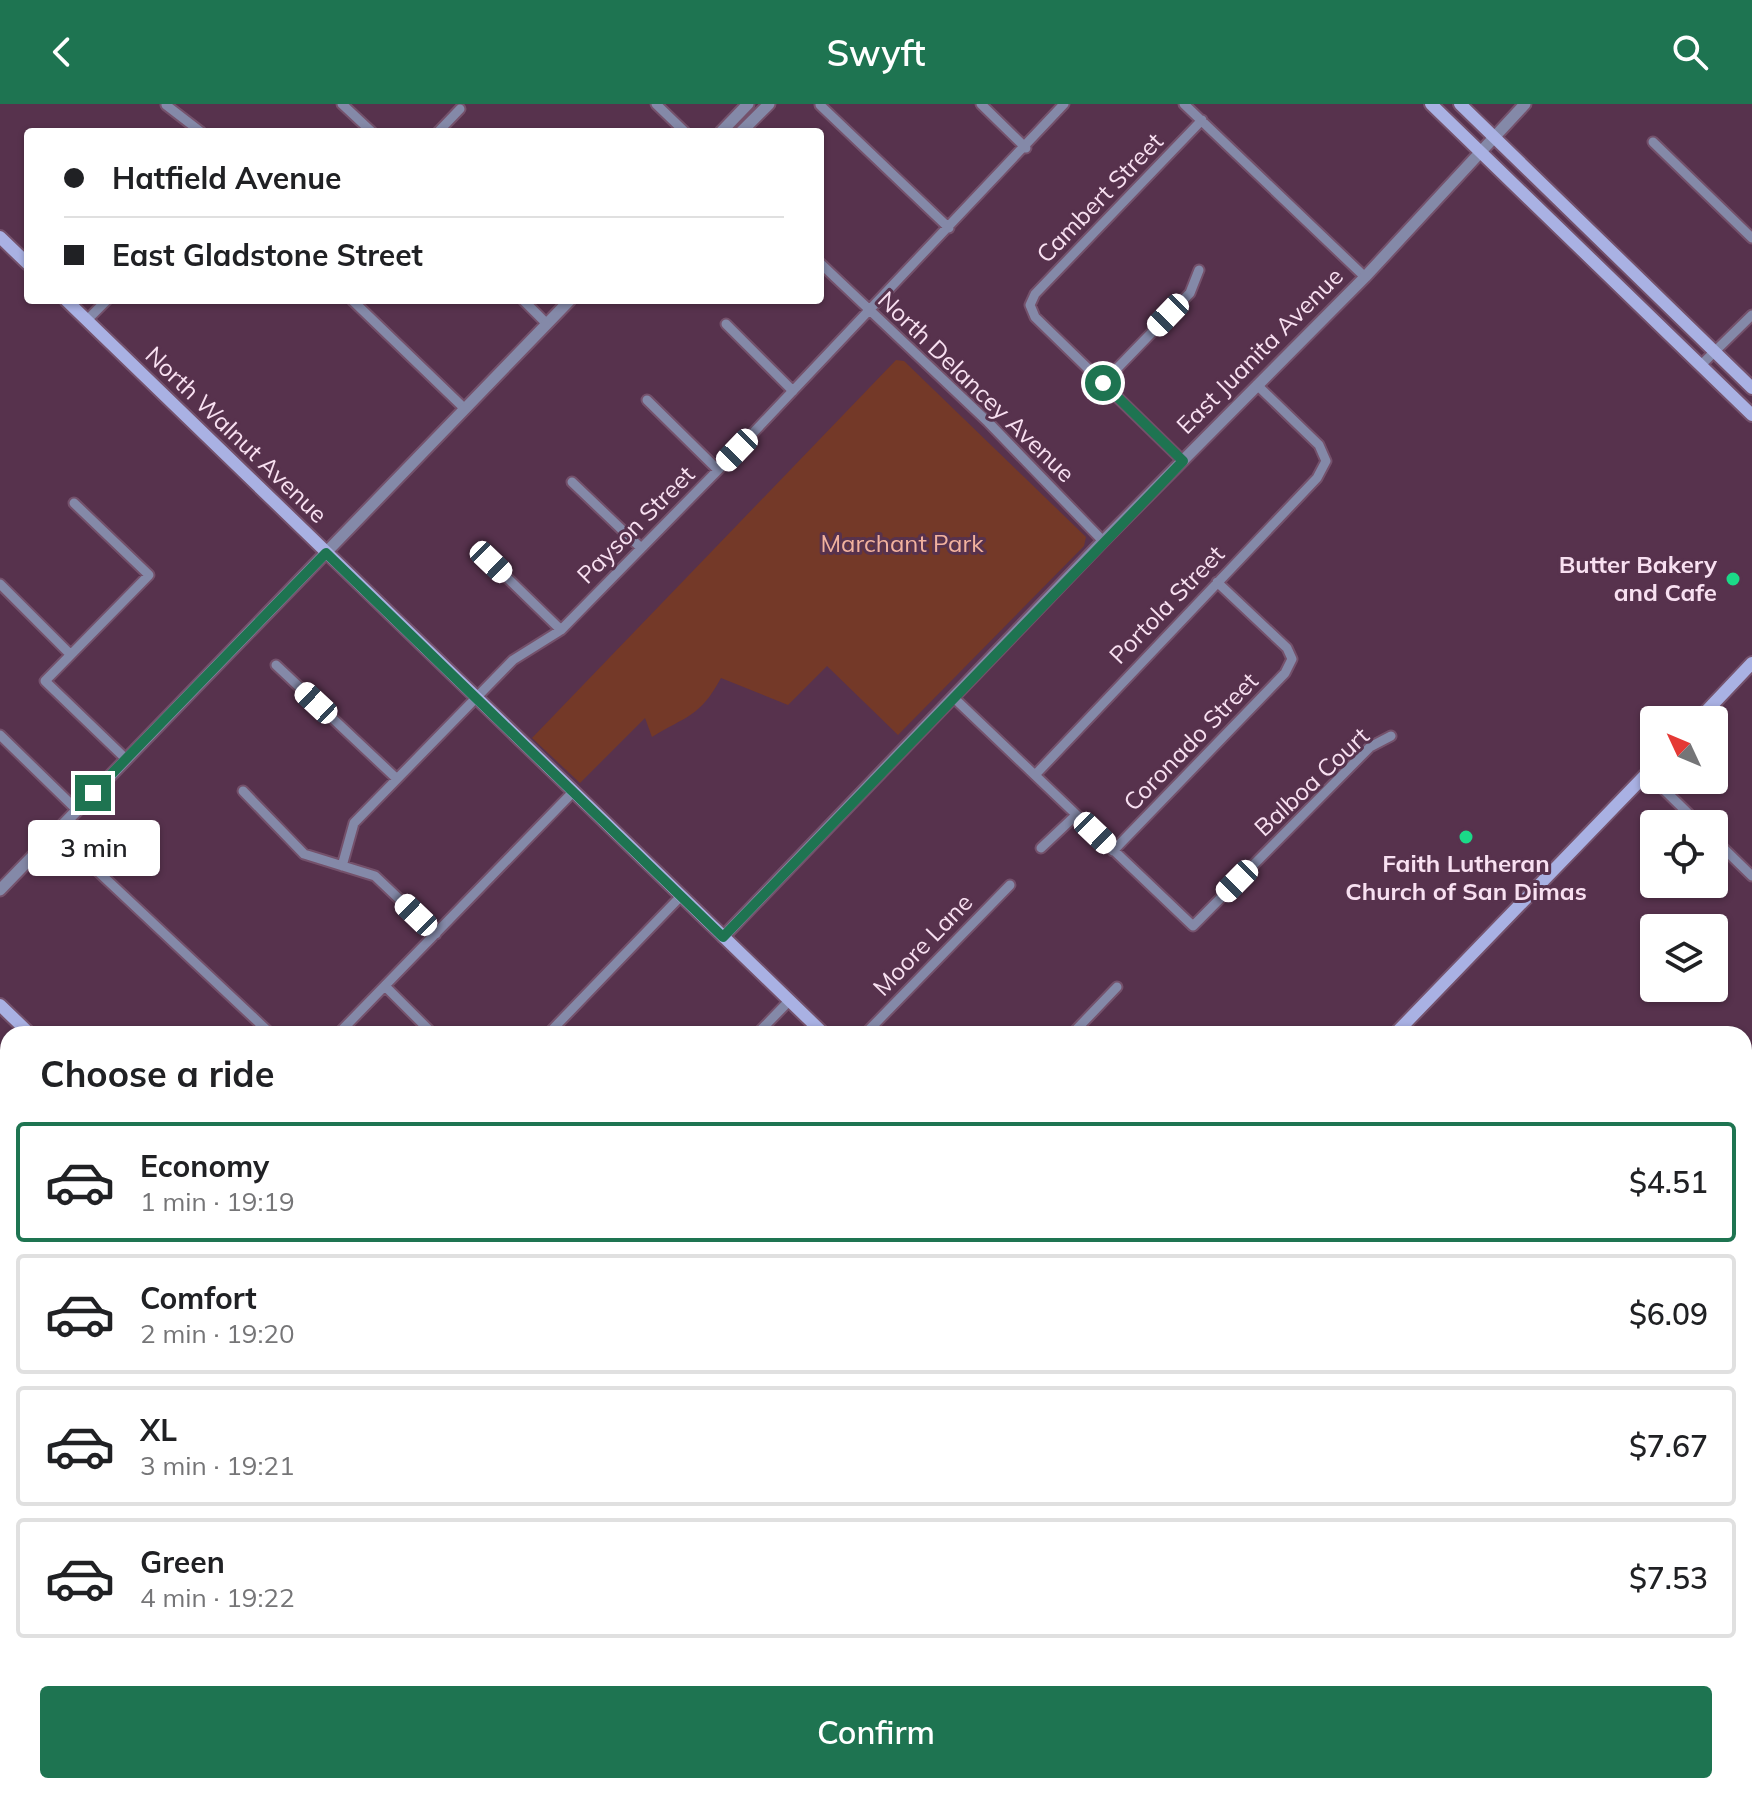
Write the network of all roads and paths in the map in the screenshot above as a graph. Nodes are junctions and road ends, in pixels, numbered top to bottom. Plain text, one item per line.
1 (342, 104) edge
2 (656, 104) edge
3 (748, 104) edge
4 (769, 104) edge
5 (981, 104) edge
6 (1064, 104) edge
7 (1184, 104) edge
8 (1431, 104) edge
9 (1460, 104) edge
10 (1525, 104) edge
11 (166, 105) edge
12 (820, 105) edge
13 (460, 109) dead end
14 (1202, 120) junction
15 (196, 128) edge
16 (368, 128) edge
17 (442, 128) edge
18 (681, 128) edge
19 (725, 128) edge
20 (745, 128) edge
21 (1493, 136) junction
22 (1653, 142) dead end
23 (1026, 148) junction
24 (1480, 150) junction
25 (949, 228) junction
26 (0, 237) edge
27 (1752, 238) edge
28 (24, 260) edge
29 (824, 267) edge
30 (1199, 270) dead end
31 (1365, 277) junction
32 (70, 304) edge
33 (103, 304) edge
34 (356, 304) edge
35 (527, 304) edge
36 (566, 304) edge
37 (870, 311) junction
38 (1752, 315) edge
39 (87, 320) junction
40 (547, 324) junction
41 (726, 324) dead end
42 (1715, 352) junction
43 (1701, 365) junction
44 (1103, 383) junction
45 (1257, 385) junction
46 (1752, 388) edge
47 (793, 391) junction
48 (647, 400) dead end
49 (465, 409) junction
50 (1752, 415) edge
51 (1183, 461) junction
52 (718, 470) junction
53 (572, 482) dead end
54 (74, 503) dead end
55 (1103, 541) junction
56 (641, 548) junction
57 (326, 553) junction
58 (491, 562) dead end
59 (1217, 582) junction
60 (0, 584) edge
61 (561, 630) junction
62 (70, 654) junction
63 (1752, 663) edge
64 (276, 665) dead end
65 (475, 697) junction
66 (953, 697) junction
67 (1711, 706) edge
68 (0, 735) edge
69 (1391, 736) dead end
70 (126, 759) junction
71 (1035, 775) junction
72 (397, 779) junction
73 (1640, 779) edge
74 (243, 791) dead end
75 (573, 792) junction
76 (1672, 794) edge
77 (77, 810) junction
78 (1687, 810) edge
79 (1076, 815) junction
80 (56, 832) junction
81 (1041, 848) dead end
82 (1113, 851) junction
83 (1728, 853) edge
84 (342, 866) junction
85 (1752, 876) edge
86 (1010, 885) dead end
87 (0, 890) edge
88 (681, 896) junction
89 (436, 934) junction
90 (723, 937) junction
91 (385, 986) junction
92 (1117, 987) dead end
93 (789, 1001) junction
94 (0, 1005) edge
95 (22, 1026) edge
96 (262, 1026) edge
97 (346, 1026) edge
98 (425, 1026) edge
99 (556, 1026) edge
100 (765, 1026) edge
101 (816, 1026) edge
102 (873, 1026) edge
103 (1080, 1026) edge
104 (1403, 1026) edge

1 - 16 street
2 - 18 street
3 - 19 street
4 - 20 street
5 - 23 street
6 - 23 street, Payson Street
7 - 14 street
8 - 24 main road
9 - 21 main road
10 - 21 street, East Juanita Avenue
11 - 15 street
12 - 25 street
13 - 17 street
14 - 31 street
14 - 44 street, Cambert Street
21 - 24 street, East Juanita Avenue
21 - 42 main road
22 - 27 street
23 - 25 street, Payson Street
24 - 31 street, East Juanita Avenue
24 - 43 main road
25 - 37 street, Payson Street
26 - 28 main road
29 - 37 street, North Delancey Avenue
30 - 44 street
31 - 45 street, East Juanita Avenue
32 - 39 main road, North Walnut Avenue
33 - 39 street
34 - 49 street
35 - 40 street
36 - 40 street
37 - 47 street, Payson Street
37 - 55 street, North Delancey Avenue
38 - 42 street
39 - 57 main road, North Walnut Avenue
40 - 49 street
41 - 47 street
42 - 43 street
42 - 46 main road
43 - 50 main road
44 - 51 street
45 - 51 street, East Juanita Avenue
45 - 59 street, Portola Street
47 - 52 street, Payson Street
48 - 52 street
49 - 57 street
51 - 55 street, East Juanita Avenue
52 - 56 street, Payson Street
53 - 56 street
54 - 62 street
55 - 66 street, East Juanita Avenue
56 - 61 street, Payson Street
57 - 65 main road, North Walnut Avenue
57 - 70 street
58 - 61 street
59 - 71 street, Portola Street
59 - 82 street, Coronado Street
60 - 62 street
61 - 65 street, Payson Street
62 - 70 street
63 - 67 main road
64 - 72 street
65 - 72 street, Payson Street
65 - 75 main road, North Walnut Avenue
66 - 71 street
66 - 90 street, East Juanita Avenue
68 - 77 street
69 - 82 street, Balboa Court
70 - 77 street
71 - 79 street
72 - 84 street, Payson Street
73 - 104 main road
74 - 84 street
75 - 88 main road, North Walnut Avenue
75 - 89 street
76 - 78 street
77 - 80 street
79 - 81 street
79 - 82 street
80 - 87 street
80 - 96 street
83 - 85 street
84 - 89 street
86 - 102 street, Moore Lane
88 - 90 main road, North Walnut Avenue
88 - 99 street
89 - 91 street
90 - 93 main road, North Walnut Avenue
91 - 97 street
91 - 98 street
92 - 103 street
93 - 100 street
93 - 101 main road, North Walnut Avenue
94 - 95 main road

